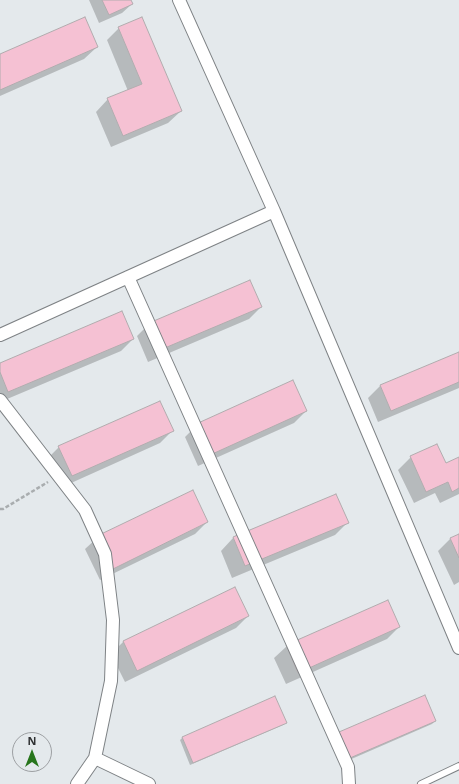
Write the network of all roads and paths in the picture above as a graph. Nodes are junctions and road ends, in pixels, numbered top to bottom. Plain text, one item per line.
1 (179, 0) edge
2 (274, 211) junction
3 (128, 277) junction
4 (0, 335) edge
5 (0, 400) edge
6 (59, 476) junction
7 (0, 510) edge
8 (459, 648) edge
9 (95, 758) junction
10 (459, 766) edge
11 (77, 784) edge
12 (149, 784) edge
13 (349, 784) edge
14 (421, 784) edge

1 - 2 street
2 - 3 street
2 - 8 street
3 - 4 street
3 - 13 street
5 - 6 street
6 - 7 path
6 - 9 street
9 - 11 street
9 - 12 street
10 - 14 lane

